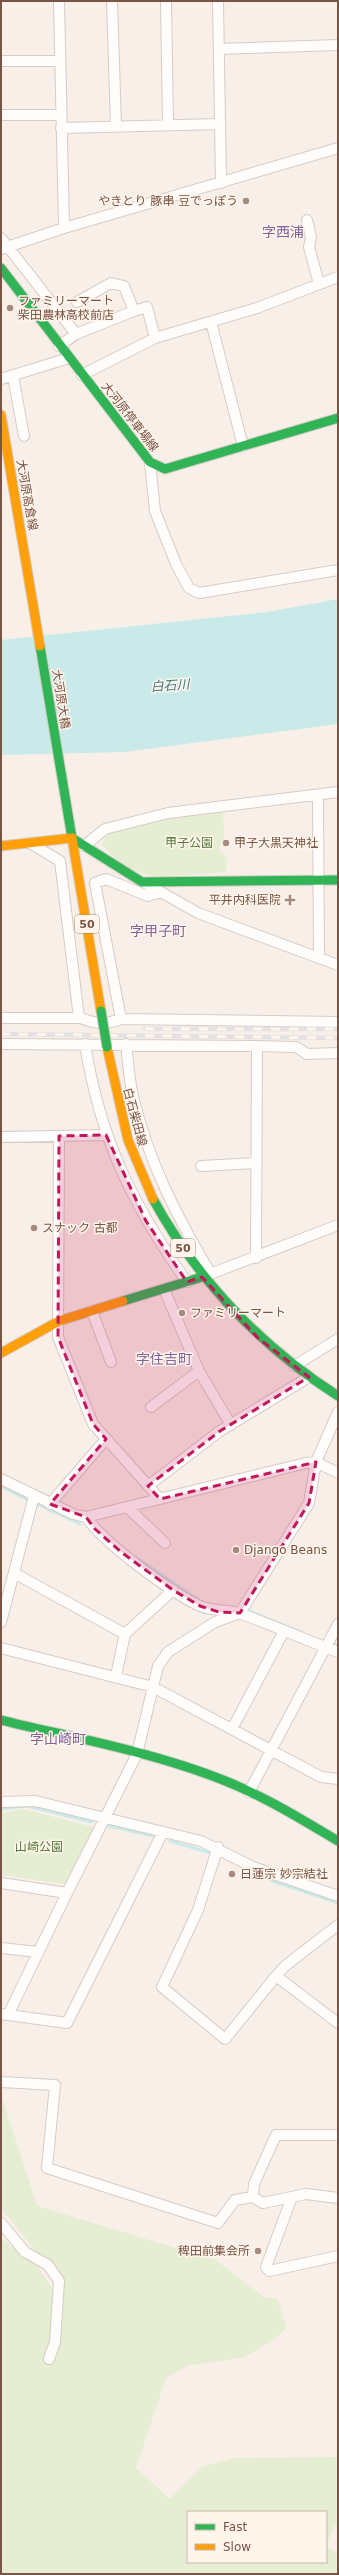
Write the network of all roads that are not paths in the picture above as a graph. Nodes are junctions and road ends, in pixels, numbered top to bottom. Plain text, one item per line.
1 (59, 1) edge
2 (112, 1) edge
3 (166, 1) edge
4 (218, 1) edge
5 (338, 45) edge
6 (219, 49) junction
7 (1, 61) edge
8 (60, 61) junction
9 (1, 115) edge
10 (61, 115) junction
11 (220, 124) junction
12 (168, 125) junction
13 (116, 126) junction
14 (61, 128) junction
15 (338, 148) edge
16 (221, 183) junction
17 (307, 220) dead end
18 (64, 228) junction
19 (3, 244) edge
20 (1, 268) edge
21 (338, 277) edge
22 (319, 284) junction
23 (77, 302) dead end
24 (134, 311) junction
25 (211, 322) junction
26 (76, 334) junction
27 (155, 338) junction
28 (59, 346) junction
29 (69, 358) junction
30 (82, 375) junction
31 (13, 376) junction
32 (1, 379) edge
33 (1, 415) edge
34 (338, 418) edge
35 (24, 436) dead end
36 (243, 446) junction
37 (150, 462) junction
38 (338, 570) edge
39 (29, 578) joint
40 (338, 792) edge
41 (318, 795) junction
42 (72, 838) junction
43 (30, 844) junction
44 (1, 846) edge
45 (84, 846) junction
46 (319, 880) junction
47 (338, 880) edge
48 (142, 882) junction
49 (161, 892) junction
50 (320, 958) junction
51 (338, 965) edge
52 (1, 1018) edge
53 (79, 1018) junction
54 (121, 1019) junction
55 (338, 1022) edge
56 (1, 1044) edge
57 (85, 1044) junction
58 (126, 1044) junction
59 (256, 1046) junction
60 (338, 1054) edge
61 (106, 1135) junction
62 (59, 1136) junction
63 (1, 1137) edge
64 (256, 1164) junction
65 (201, 1166) dead end
66 (338, 1225) edge
67 (256, 1258) junction
68 (207, 1275) junction
69 (187, 1282) junction
70 (164, 1289) junction
71 (92, 1311) junction
72 (59, 1321) junction
73 (338, 1339) edge
74 (1, 1353) edge
75 (111, 1362) dead end
76 (294, 1366) junction
77 (199, 1371) junction
78 (309, 1377) junction
79 (338, 1396) edge
80 (151, 1407) dead end
81 (338, 1412) edge
82 (231, 1425) junction
83 (106, 1439) junction
84 (316, 1462) junction
85 (338, 1473) edge
86 (1, 1479) edge
87 (148, 1486) junction
88 (34, 1496) junction
89 (160, 1499) junction
90 (50, 1504) junction
91 (128, 1508) junction
92 (86, 1517) junction
93 (165, 1543) dead end
94 (14, 1573) junction
95 (173, 1590) junction
96 (240, 1613) junction
97 (1, 1622) edge
98 (338, 1624) edge
99 (284, 1631) junction
100 (125, 1634) junction
101 (1, 1648) edge
102 (326, 1648) junction
103 (338, 1652) edge
104 (116, 1676) junction
105 (153, 1687) junction
106 (1, 1720) edge
107 (232, 1729) junction
108 (271, 1750) junction
109 (137, 1754) junction
110 (338, 1779) edge
111 (249, 1792) junction
112 (1, 1802) edge
113 (104, 1819) junction
114 (163, 1832) junction
115 (338, 1841) edge
116 (216, 1852) junction
117 (1, 1883) edge
118 (66, 1893) junction
119 (338, 1896) edge
120 (338, 1925) edge
121 (1, 1948) edge
122 (38, 1952) junction
123 (276, 1976) junction
124 (5, 2015) edge
125 (338, 2023) edge
126 (1, 2082) edge
127 (338, 2135) edge
128 (292, 2197) junction
129 (253, 2198) junction
130 (338, 2198) edge
131 (1, 2223) edge
132 (338, 2256) edge
133 (50, 2359) dead end

1 - 8 street
2 - 13 street
3 - 12 street
4 - 6 street
5 - 6 street
6 - 11 street
7 - 8 street
8 - 10 street
9 - 10 street
10 - 14 street
11 - 12 street
11 - 16 street
12 - 13 street
13 - 14 street
14 - 18 street
15 - 16 street
16 - 18 street
17 - 22 street
18 - 19 street
19 - 26 street
20 - 28 main road, 大河原停車場線
21 - 22 street
22 - 25 street
23 - 24 street
24 - 26 street
24 - 27 street
25 - 27 street
25 - 36 street
26 - 28 street
27 - 30 street
28 - 29 main road, 大河原停車場線
29 - 30 main road, 大河原停車場線
29 - 31 street
30 - 37 main road, 大河原停車場線
31 - 32 street
31 - 35 street
33 - 39 main road, 大河原高倉線
34 - 36 main road, 大河原停車場線
36 - 37 main road, 大河原停車場線
37 - 38 street
39 - 42 main road, 大河原大橋
40 - 41 street
41 - 45 street
41 - 46 street
42 - 43 main road
42 - 45 main road
42 - 68 main road, 白石柴田線 / 50, bridge
43 - 44 main road
43 - 53 street
45 - 48 main road
46 - 47 main road
46 - 48 main road
46 - 50 street
48 - 49 street
49 - 50 street
49 - 54 street
50 - 51 street
52 - 53 street
53 - 54 street
54 - 55 street
56 - 57 street
57 - 58 street
57 - 61 street
58 - 59 street
58 - 68 street
59 - 60 street
59 - 64 street
61 - 62 street
61 - 69 street
62 - 63 street
62 - 72 street
64 - 65 street
64 - 67 street
66 - 67 street
67 - 68 street
68 - 69 main road
68 - 76 main road, 白石柴田線 / 50
69 - 70 main road
70 - 71 main road
70 - 77 street
71 - 72 main road
71 - 75 street
72 - 74 main road
72 - 83 street
73 - 76 street
76 - 78 main road, 白石柴田線 / 50
77 - 80 street
77 - 82 street
78 - 79 main road, 白石柴田線 / 50
78 - 82 street
81 - 84 street
82 - 87 street
83 - 87 street
83 - 90 street
84 - 85 street
84 - 89 street
84 - 96 street
86 - 88 street
87 - 89 street
88 - 90 street
88 - 94 street
89 - 91 street
90 - 92 street
91 - 92 street
91 - 93 street
92 - 95 street
94 - 97 street
94 - 100 street
95 - 96 street
95 - 100 street
96 - 99 street
96 - 105 street
98 - 102 street
99 - 102 street
99 - 107 street
100 - 104 street
101 - 104 street
102 - 103 street
102 - 108 street
104 - 105 street
105 - 107 street
105 - 109 street
106 - 109 main road
107 - 108 street
108 - 110 street
108 - 111 street
109 - 111 main road
109 - 113 street
111 - 115 main road
112 - 113 street
113 - 114 street
113 - 118 street
114 - 116 street
114 - 124 street
116 - 119 street
116 - 123 street
117 - 118 street
118 - 122 street
120 - 123 street
121 - 122 street
122 - 124 street
123 - 125 street
126 - 129 street
127 - 129 street
128 - 129 street
128 - 130 street
128 - 132 street
131 - 133 street

